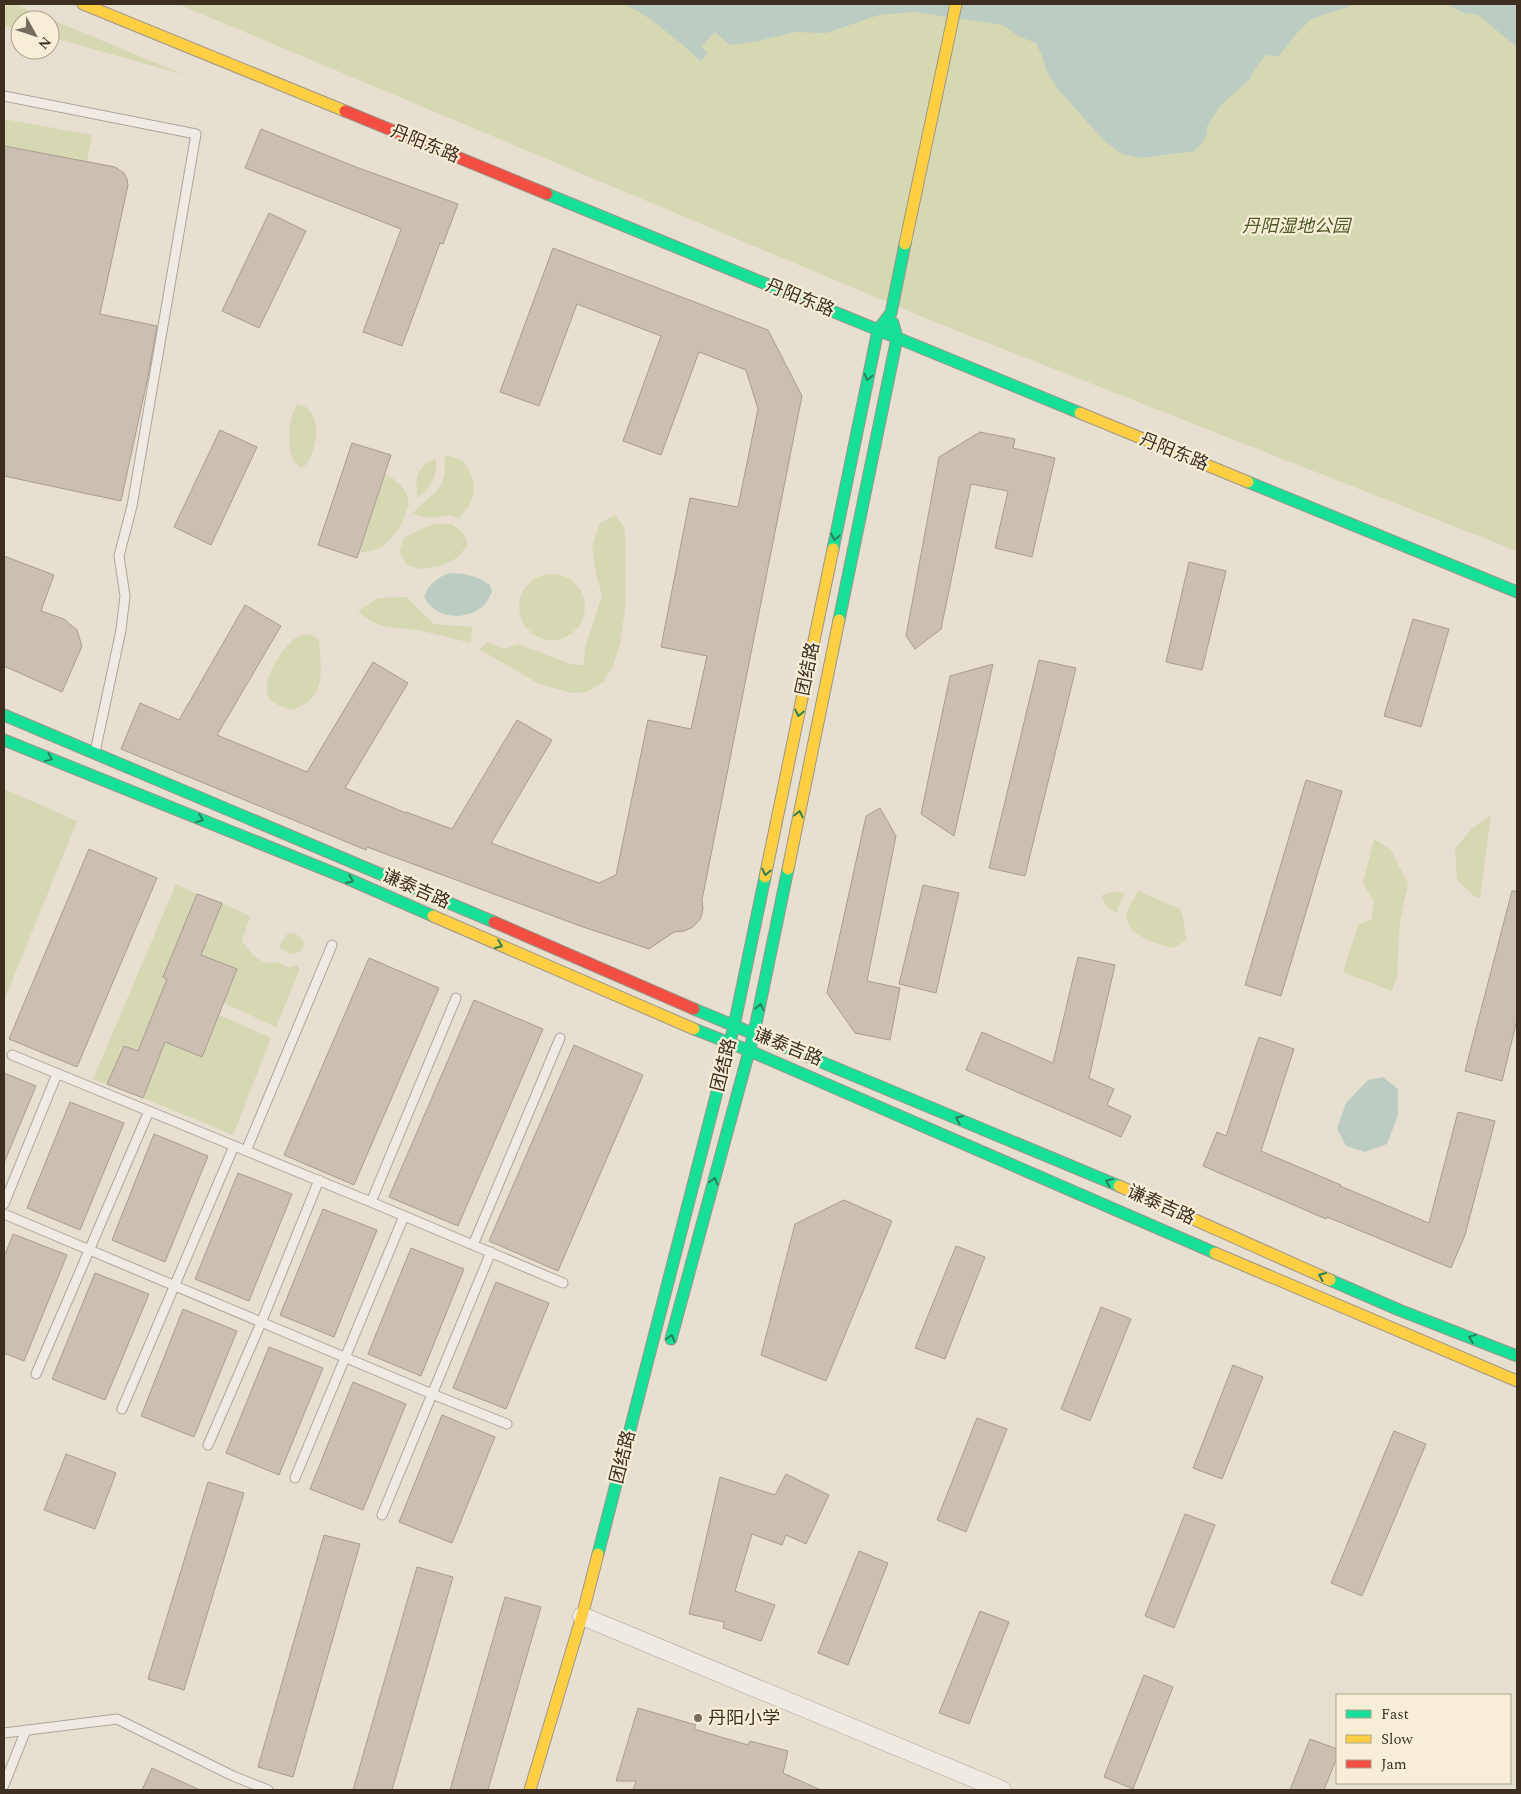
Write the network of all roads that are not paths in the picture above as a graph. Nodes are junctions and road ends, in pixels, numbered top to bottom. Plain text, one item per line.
1 (82, 4) edge
2 (956, 4) edge
3 (4, 96) edge
4 (891, 313) junction
5 (878, 330) junction
6 (897, 338) junction
7 (1517, 592) edge
8 (4, 715) edge
9 (4, 740) edge
10 (95, 752) junction
11 (332, 945) dead end
12 (456, 998) dead end
13 (734, 1026) junction
14 (754, 1033) junction
15 (560, 1038) dead end
16 (730, 1044) junction
17 (750, 1051) junction
18 (12, 1055) dead end
19 (57, 1074) junction
20 (149, 1111) junction
21 (234, 1146) junction
22 (246, 1151) junction
23 (319, 1180) junction
24 (371, 1202) junction
25 (4, 1204) edge
26 (4, 1214) edge
27 (404, 1216) junction
28 (473, 1245) junction
29 (89, 1250) junction
30 (491, 1252) junction
31 (563, 1283) dead end
32 (175, 1286) junction
33 (261, 1323) junction
34 (670, 1346) dead end
35 (1517, 1356) edge
36 (346, 1358) junction
37 (36, 1374) dead end
38 (1517, 1381) edge
39 (432, 1394) junction
40 (122, 1408) dead end
41 (507, 1424) dead end
42 (208, 1445) dead end
43 (295, 1478) dead end
44 (382, 1515) dead end
45 (591, 1620) junction
46 (26, 1730) junction
47 (4, 1733) edge
48 (4, 1785) edge
49 (268, 1790) edge
50 (530, 1790) edge
51 (1002, 1790) edge

1 - 5 street, 丹阳东路
2 - 4 street
3 - 10 lane
4 - 5 street
4 - 6 street
5 - 6 street, 丹阳东路
5 -> 13 street, 团结路
6 - 7 street, 丹阳东路
14 -> 6 street, 团结路
8 - 10 street, 谦泰吉路
9 -> 16 street, 谦泰吉路
10 - 13 street, 谦泰吉路
11 - 22 lane
12 - 24 lane
13 - 14 street, 谦泰吉路
13 - 16 street, 团结路
14 - 17 street, 团结路
35 -> 14 street, 谦泰吉路
15 - 28 lane
16 - 17 street, 谦泰吉路
16 - 45 street, 团结路
34 -> 17 street, 团结路
17 - 38 street, 谦泰吉路
18 - 19 lane
19 - 20 lane
19 - 25 lane
20 - 21 lane
20 - 29 lane
21 - 22 lane
21 - 32 lane
22 - 23 lane
23 - 24 lane
23 - 33 lane
24 - 27 lane
26 - 29 lane
27 - 28 lane
27 - 36 lane
28 - 30 lane
29 - 32 lane
29 - 37 lane
30 - 31 lane
30 - 39 lane
32 - 33 lane
32 - 40 lane
33 - 36 lane
33 - 42 lane
36 - 39 lane
36 - 43 lane
39 - 41 lane
39 - 44 lane
45 - 50 street, 团结路
45 - 51 street
46 - 47 lane
46 - 48 lane
46 - 49 lane

